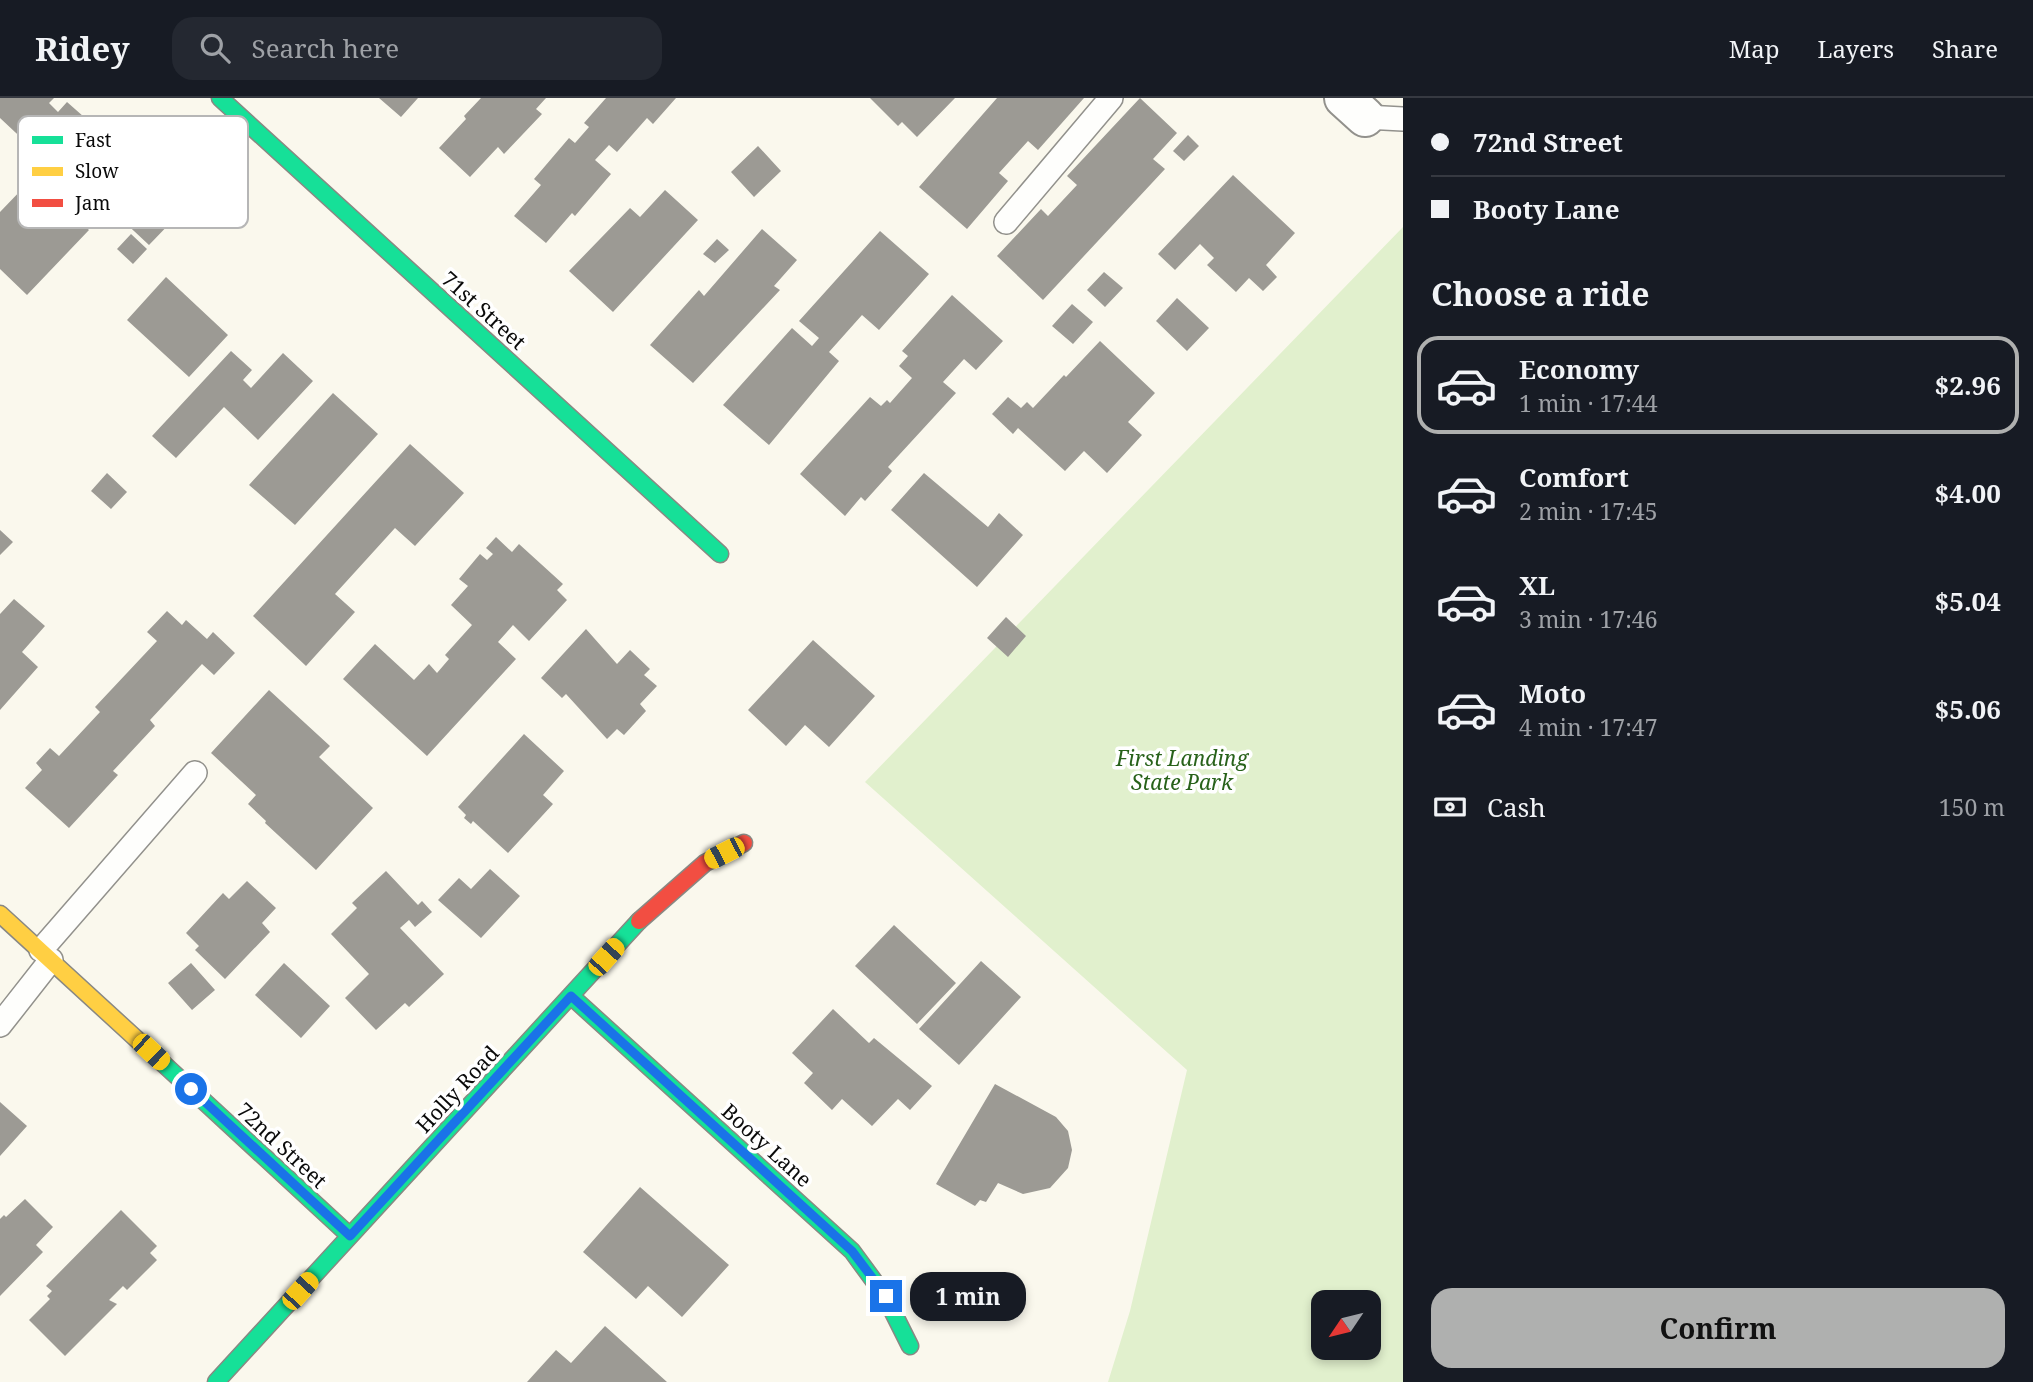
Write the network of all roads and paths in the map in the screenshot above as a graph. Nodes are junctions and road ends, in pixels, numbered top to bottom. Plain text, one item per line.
1 (220, 98) edge
2 (1111, 98) edge
3 (1354, 107) edge
4 (240, 116) edge
5 (1403, 119) edge
6 (248, 124) edge
7 (1006, 222) dead end
8 (720, 554) dead end
9 (195, 773) dead end
10 (744, 843) dead end
11 (0, 914) edge
12 (46, 955) junction
13 (571, 996) junction
14 (0, 1025) edge
15 (350, 1236) junction
16 (910, 1346) dead end
17 (216, 1382) edge

1 - 4 street, 71st Street
2 - 7 lane
3 - 5 lane
6 - 8 street, 71st Street
9 - 12 lane
10 - 13 street, Holly Road
11 - 12 street, 72nd Street
12 - 14 lane
12 - 15 street, 72nd Street
13 - 15 street, Holly Road
13 - 16 street, Booty Lane
15 - 17 street, Holly Road

